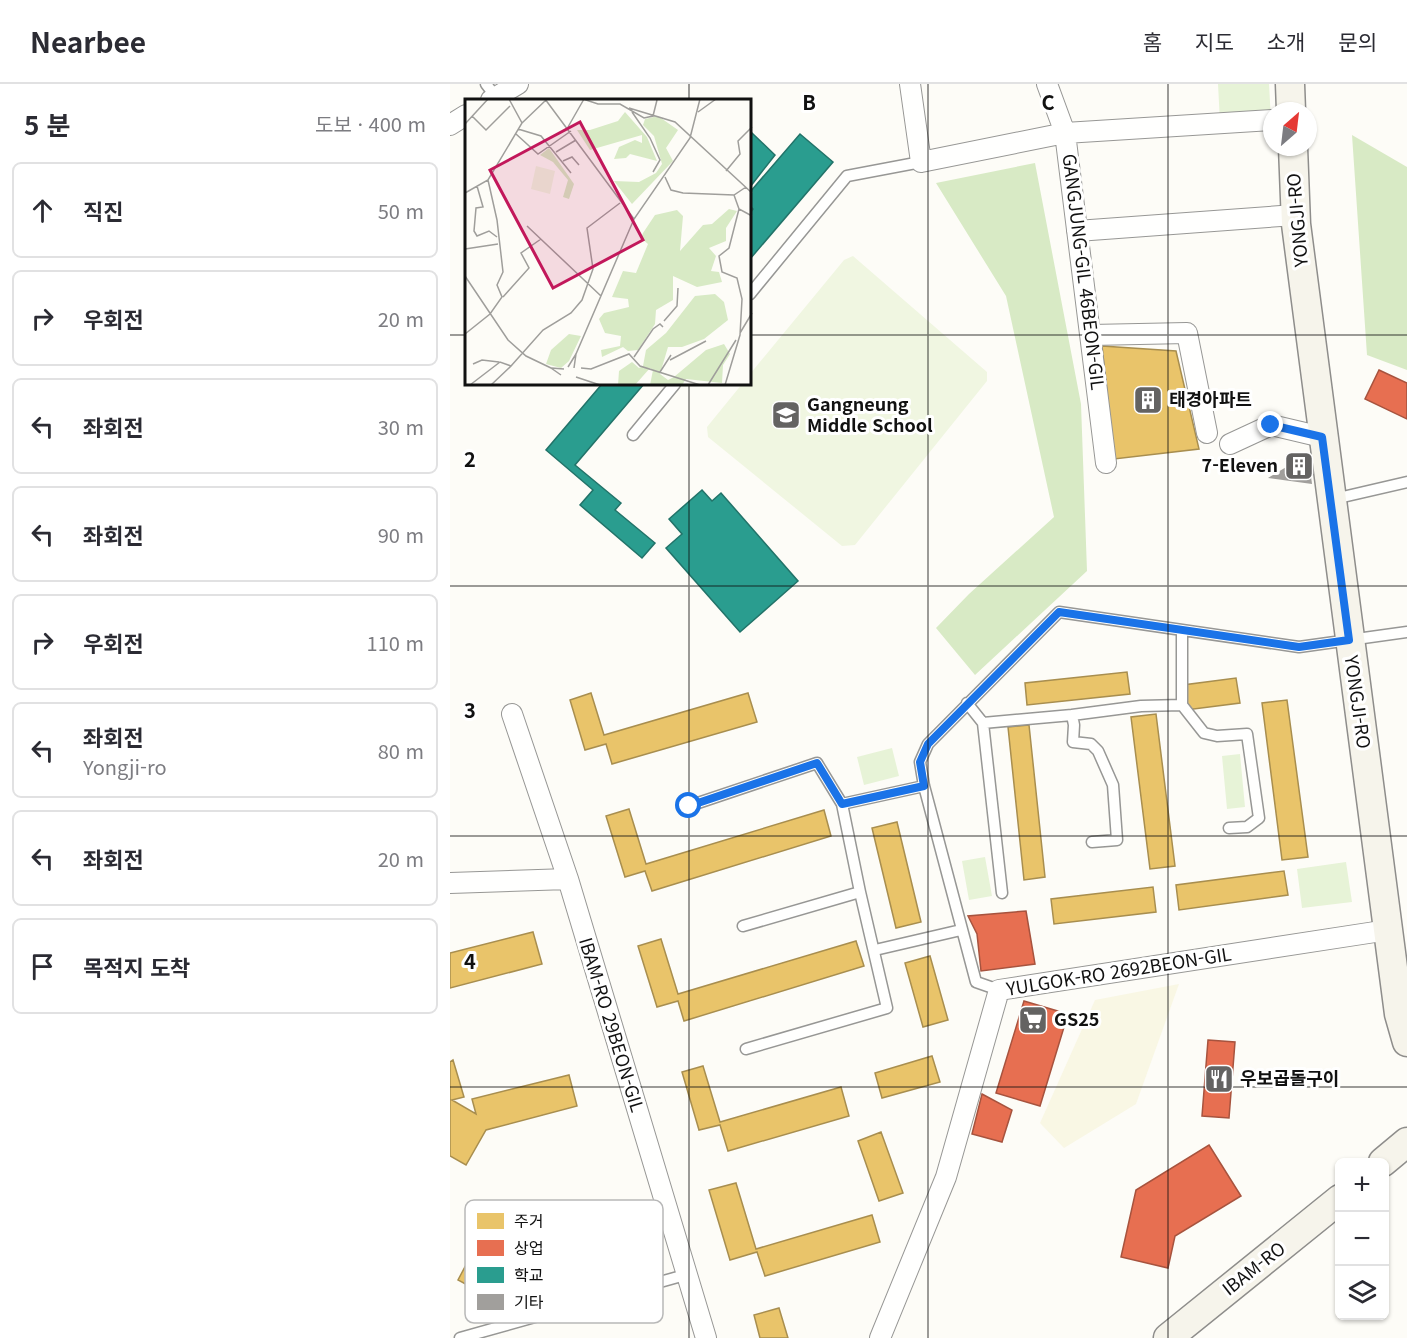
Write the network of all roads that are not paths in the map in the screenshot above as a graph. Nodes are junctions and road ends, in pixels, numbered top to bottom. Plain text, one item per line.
1 (518, 84) edge
2 (910, 84) edge
3 (1047, 84) edge
4 (1290, 84) edge
5 (491, 94) edge
6 (1291, 102) edge
7 (465, 116) edge
8 (1263, 121) edge
9 (450, 125) edge
10 (1065, 133) junction
11 (1293, 156) edge
12 (921, 162) junction
13 (1295, 215) junction
14 (1077, 231) junction
15 (752, 292) edge
16 (1091, 335) junction
17 (673, 386) edge
18 (1207, 433) dead end
19 (633, 435) dead end
20 (1322, 437) junction
21 (1230, 444) dead end
22 (1106, 463) dead end
23 (1407, 482) edge
24 (1330, 499) junction
25 (1182, 630) junction
26 (1407, 632) edge
27 (1349, 640) junction
28 (967, 703) junction
29 (1182, 705) junction
30 (512, 714) dead end
31 (1072, 715) junction
32 (983, 723) junction
33 (924, 786) junction
34 (842, 804) junction
35 (689, 806) dead end
36 (1229, 828) dead end
37 (1092, 842) dead end
38 (568, 879) junction
39 (450, 883) edge
40 (860, 892) junction
41 (1002, 893) dead end
42 (743, 926) dead end
43 (961, 930) junction
44 (1388, 930) junction
45 (874, 950) junction
46 (999, 990) junction
47 (1407, 1042) edge
48 (746, 1049) dead end
49 (1407, 1142) edge
50 (1388, 1158) edge
51 (663, 1200) edge
52 (663, 1201) edge
53 (1335, 1203) edge
54 (685, 1275) junction
55 (663, 1281) edge
56 (514, 1323) edge
57 (460, 1338) edge
58 (706, 1338) edge
59 (880, 1338) edge
60 (1167, 1338) edge

1 - 5 street
2 - 12 street
3 - 10 street, GANGJUNG-GIL 46BEON-GIL
4 - 6 street
7 - 9 street
8 - 10 street
10 - 12 street
10 - 14 street, GANGJUNG-GIL 46BEON-GIL
11 - 13 street, YONGJI-RO
12 - 15 lane
13 - 14 street
13 - 20 street, YONGJI-RO
14 - 16 street, GANGJUNG-GIL 46BEON-GIL
16 - 18 street
16 - 22 street, GANGJUNG-GIL 46BEON-GIL
17 - 19 lane
20 - 21 street
20 - 24 street, YONGJI-RO
23 - 24 lane
24 - 27 street, YONGJI-RO
25 - 27 lane
25 - 28 lane
25 - 29 lane
26 - 27 lane
27 - 44 street, YONGJI-RO
28 - 32 lane
28 - 33 lane
29 - 31 lane
29 - 36 lane
30 - 38 street, IBAM-RO 29BEON-GIL
31 - 32 lane
31 - 37 lane
32 - 41 lane
33 - 34 lane
33 - 43 lane
34 - 35 lane
34 - 40 lane
38 - 39 street
38 - 51 street, IBAM-RO 29BEON-GIL
40 - 42 lane
40 - 45 lane
43 - 45 lane
43 - 46 lane
44 - 46 street, YULGOK-RO 2692BEON-GIL
44 - 47 street, YONGJI-RO
45 - 48 lane
46 - 59 street, YULGOK-RO 2692BEON-GIL
49 - 50 street
52 - 54 street, IBAM-RO 29BEON-GIL
53 - 60 street, IBAM-RO
54 - 55 lane
54 - 58 street, IBAM-RO 29BEON-GIL
56 - 57 lane

